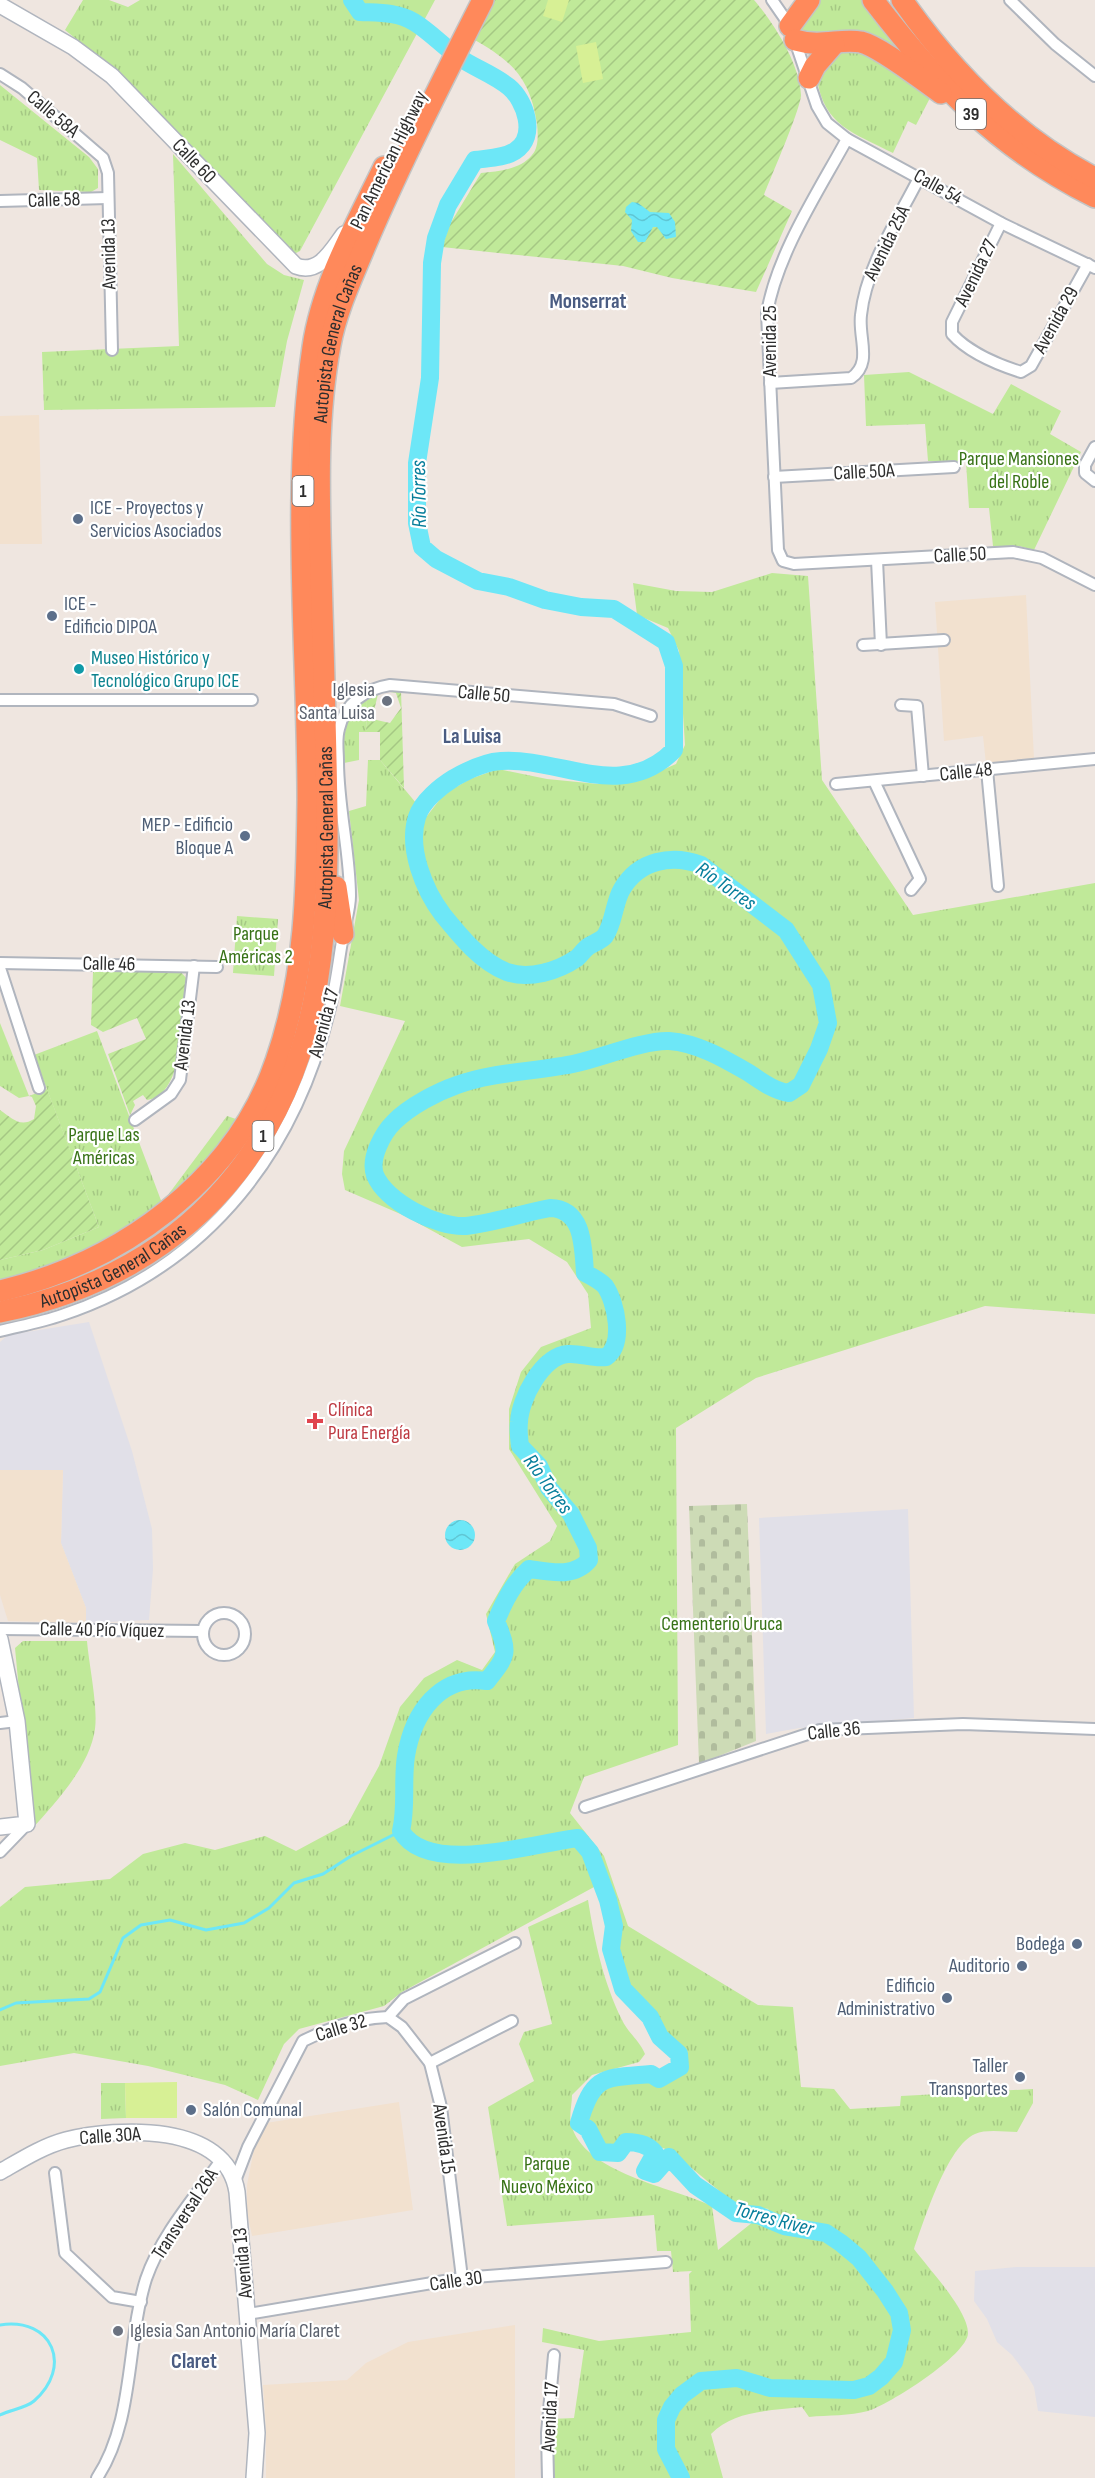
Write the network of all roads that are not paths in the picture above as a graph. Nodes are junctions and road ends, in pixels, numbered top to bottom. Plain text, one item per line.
1 (772, 0) edge
2 (809, 0) edge
3 (873, 0) edge
4 (902, 0) edge
5 (1010, 0) edge
6 (0, 5) edge
7 (475, 7) edge
8 (793, 33) junction
9 (834, 44) junction
10 (441, 67) junction
11 (0, 74) edge
12 (1095, 74) edge
13 (809, 78) junction
14 (966, 110) junction
15 (847, 139) junction
16 (103, 158) joint
17 (1052, 175) junction
18 (920, 176) junction
19 (1094, 182) edge
20 (108, 198) junction
21 (368, 200) junction
22 (0, 201) edge
23 (1095, 204) edge
24 (1000, 223) junction
25 (1091, 266) edge
26 (112, 350) dead end
27 (1021, 372) joint
28 (770, 383) junction
29 (1095, 447) edge
30 (954, 468) dead end
31 (774, 477) junction
32 (1095, 481) edge
33 (877, 560) junction
34 (783, 561) joint
35 (1095, 585) edge
36 (944, 640) dead end
37 (863, 645) dead end
38 (881, 645) junction
39 (0, 700) edge
40 (252, 700) dead end
41 (901, 705) dead end
42 (651, 716) dead end
43 (338, 732) joint
44 (1095, 759) edge
45 (987, 770) junction
46 (923, 776) junction
47 (874, 781) junction
48 (836, 784) dead end
49 (327, 821) junction
50 (999, 886) dead end
51 (911, 890) dead end
52 (343, 934) junction
53 (0, 963) edge
54 (194, 966) junction
55 (217, 967) dead end
56 (0, 968) edge
57 (39, 1088) dead end
58 (135, 1120) dead end
59 (0, 1291) edge
60 (0, 1312) edge
61 (0, 1330) edge
62 (0, 1629) edge
63 (203, 1631) junction
64 (0, 1639) edge
65 (16, 1721) junction
66 (0, 1723) edge
67 (1095, 1729) edge
68 (585, 1807) dead end
69 (27, 1824) junction
70 (0, 1827) edge
71 (0, 1852) edge
72 (515, 1943) dead end
73 (388, 2017) junction
74 (512, 2021) dead end
75 (430, 2063) junction
76 (222, 2159) junction
77 (0, 2172) edge
78 (55, 2173) dead end
79 (235, 2181) junction
80 (666, 2262) dead end
81 (462, 2278) junction
82 (141, 2302) junction
83 (248, 2314) junction
84 (554, 2355) dead end
85 (97, 2478) edge
86 (254, 2478) edge
87 (548, 2478) edge

1 - 8 street, Calle 54
2 - 8 highway
3 - 14 highway, 39
4 - 19 highway, 39
5 - 12 street
6 - 21 street, Calle 60
7 - 10 highway, Autopista General Cañas / 1
8 - 9 highway
8 - 13 street, Calle 54
9 - 13 highway
9 - 14 highway
10 - 21 highway, Pan American Highway / 1
10 - 49 highway, Autopista General Cañas / 1
11 - 16 street, Calle 58A
13 - 15 street, Calle 54
14 - 17 highway, 39
15 - 18 street, Calle 54
15 - 28 street, Avenida 25
16 - 20 street, Avenida 13
17 - 19 highway, 39
17 - 23 highway
18 - 24 street, Calle 54
18 - 28 street, Avenida 25A
20 - 22 street, Calle 58
20 - 26 street, Avenida 13
21 - 59 highway, Pan American Highway / 1
24 - 25 street, Calle 54
24 - 27 street, Avenida 27
25 - 27 street, Avenida 29
28 - 31 street, Avenida 25
29 - 32 street
30 - 31 street, Calle 50A
31 - 34 street, Avenida 25
33 - 34 street, Calle 50
33 - 35 street, Calle 50
33 - 38 street
36 - 38 street
37 - 38 street
39 - 40 street
41 - 46 street
42 - 43 street, Calle 50
43 - 52 street, Avenida 17
44 - 45 street, Calle 48
45 - 46 street, Calle 48
45 - 50 street
46 - 47 street, Calle 48
47 - 48 street, Calle 48
47 - 51 street
49 - 52 highway
49 - 60 highway, Autopista General Cañas / 1
52 - 61 street, Avenida 17
53 - 54 street, Calle 46
54 - 55 street, Calle 46
54 - 58 street, Avenida 13
56 - 57 street
62 - 63 street, Calle 40 Pío Víquez
63 - 63 street
64 - 65 street
65 - 66 street
65 - 69 street
67 - 68 street, Calle 36
69 - 70 street
69 - 71 street
72 - 73 street, Calle 32
73 - 75 street, Avenida 15
73 - 79 street, Calle 32
74 - 75 street
75 - 81 street, Avenida 15
76 - 77 street, Calle 30A
76 - 79 street, Avenida 13
76 - 82 street, Transversal 26A
78 - 82 street
79 - 83 street, Avenida 13
80 - 81 street, Calle 30
81 - 83 street, Calle 30
82 - 85 street, Transversal 26A
83 - 86 street, Avenida 13
84 - 87 street, Avenida 17

